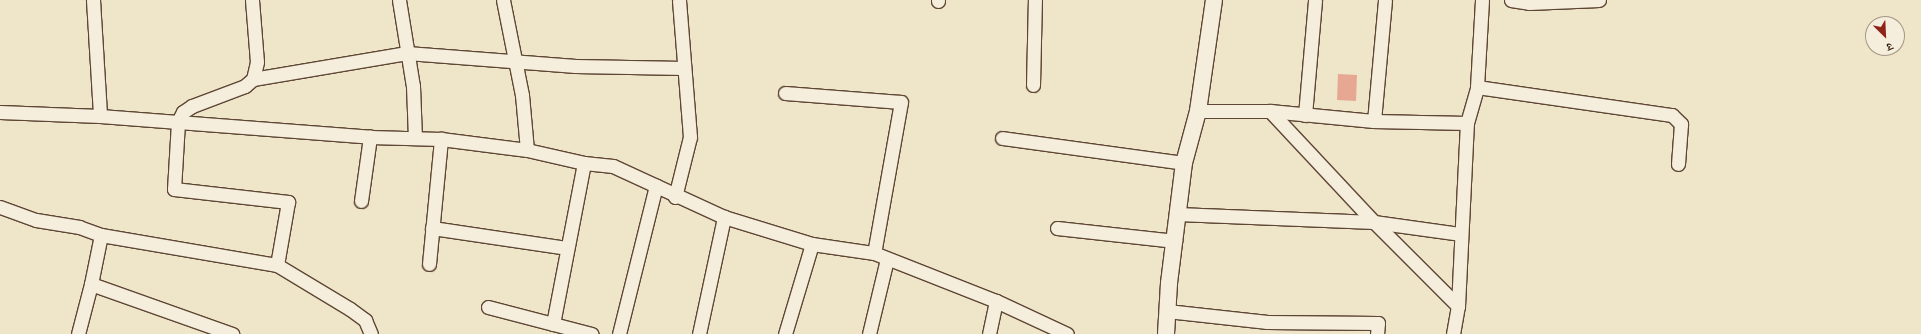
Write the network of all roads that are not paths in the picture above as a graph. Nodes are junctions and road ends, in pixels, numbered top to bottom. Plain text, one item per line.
1 (93, 0) edge
2 (252, 0) edge
3 (399, 0) edge
4 (503, 0) edge
5 (679, 0) edge
6 (1035, 0) edge
7 (1214, 0) edge
8 (1315, 0) edge
9 (1386, 0) edge
10 (1482, 0) edge
11 (1511, 0) edge
12 (1599, 0) edge
13 (407, 53) junction
14 (515, 60) junction
15 (684, 68) junction
16 (253, 79) junction
17 (1033, 85) dead end
18 (1477, 87) junction
19 (785, 93) dead end
20 (1198, 111) junction
21 (1270, 111) junction
22 (0, 112) edge
23 (100, 116) junction
24 (1305, 116) junction
25 (1374, 121) junction
26 (178, 122) junction
27 (1467, 123) junction
28 (370, 137) junction
29 (415, 138) junction
30 (1002, 138) dead end
31 (441, 139) junction
32 (527, 150) junction
33 (584, 163) junction
34 (1184, 163) junction
35 (1678, 164) dead end
36 (656, 186) junction
37 (675, 197) junction
38 (361, 201) dead end
39 (0, 207) edge
40 (1177, 214) junction
41 (724, 218) junction
42 (1374, 222) junction
43 (432, 228) junction
44 (1057, 228) dead end
45 (1461, 234) junction
46 (100, 235) junction
47 (1175, 241) junction
48 (812, 244) junction
49 (567, 248) junction
50 (874, 253) junction
51 (887, 259) junction
52 (428, 264) dead end
53 (276, 265) junction
54 (91, 284) junction
55 (996, 301) junction
56 (1458, 306) junction
57 (488, 307) dead end
58 (1167, 310) junction
59 (553, 324) junction
60 (78, 334) edge
61 (232, 334) edge
62 (371, 334) edge
63 (592, 334) edge
64 (619, 334) edge
65 (699, 334) edge
66 (785, 334) edge
67 (869, 334) edge
68 (989, 334) edge
69 (1067, 334) edge
70 (1166, 334) edge
71 (1377, 334) edge
72 (1453, 334) edge

1 - 23 street
2 - 16 street
3 - 13 street
4 - 14 street
5 - 15 street
6 - 17 street
7 - 20 street
8 - 24 street
9 - 25 street
10 - 18 street
11 - 12 street
13 - 14 street
13 - 16 street
13 - 29 street
14 - 15 street
14 - 32 street
15 - 37 street
16 - 26 street
18 - 27 street
18 - 35 street
19 - 50 street
20 - 21 street
20 - 34 street
21 - 24 street
21 - 42 street
22 - 23 street
23 - 26 street
24 - 25 street
25 - 27 street
26 - 28 street
26 - 53 street
27 - 45 street
28 - 29 street
28 - 38 street
29 - 31 street
30 - 34 street
31 - 32 street
31 - 43 street
32 - 33 street
33 - 36 street
33 - 49 street
34 - 40 street
36 - 37 street
36 - 64 street
37 - 41 street
39 - 46 street
40 - 42 street
40 - 47 street
41 - 48 street
41 - 65 street
42 - 45 street
42 - 56 street
43 - 49 street
43 - 52 street
44 - 47 street
45 - 56 street
46 - 53 street
46 - 54 street
47 - 58 street
48 - 50 street
48 - 66 street
49 - 59 street
50 - 51 street
51 - 55 street
51 - 67 street
53 - 62 street
54 - 60 street
54 - 61 street
55 - 68 street
55 - 69 street
56 - 72 street
57 - 59 street
58 - 70 street
58 - 71 street
59 - 63 street

